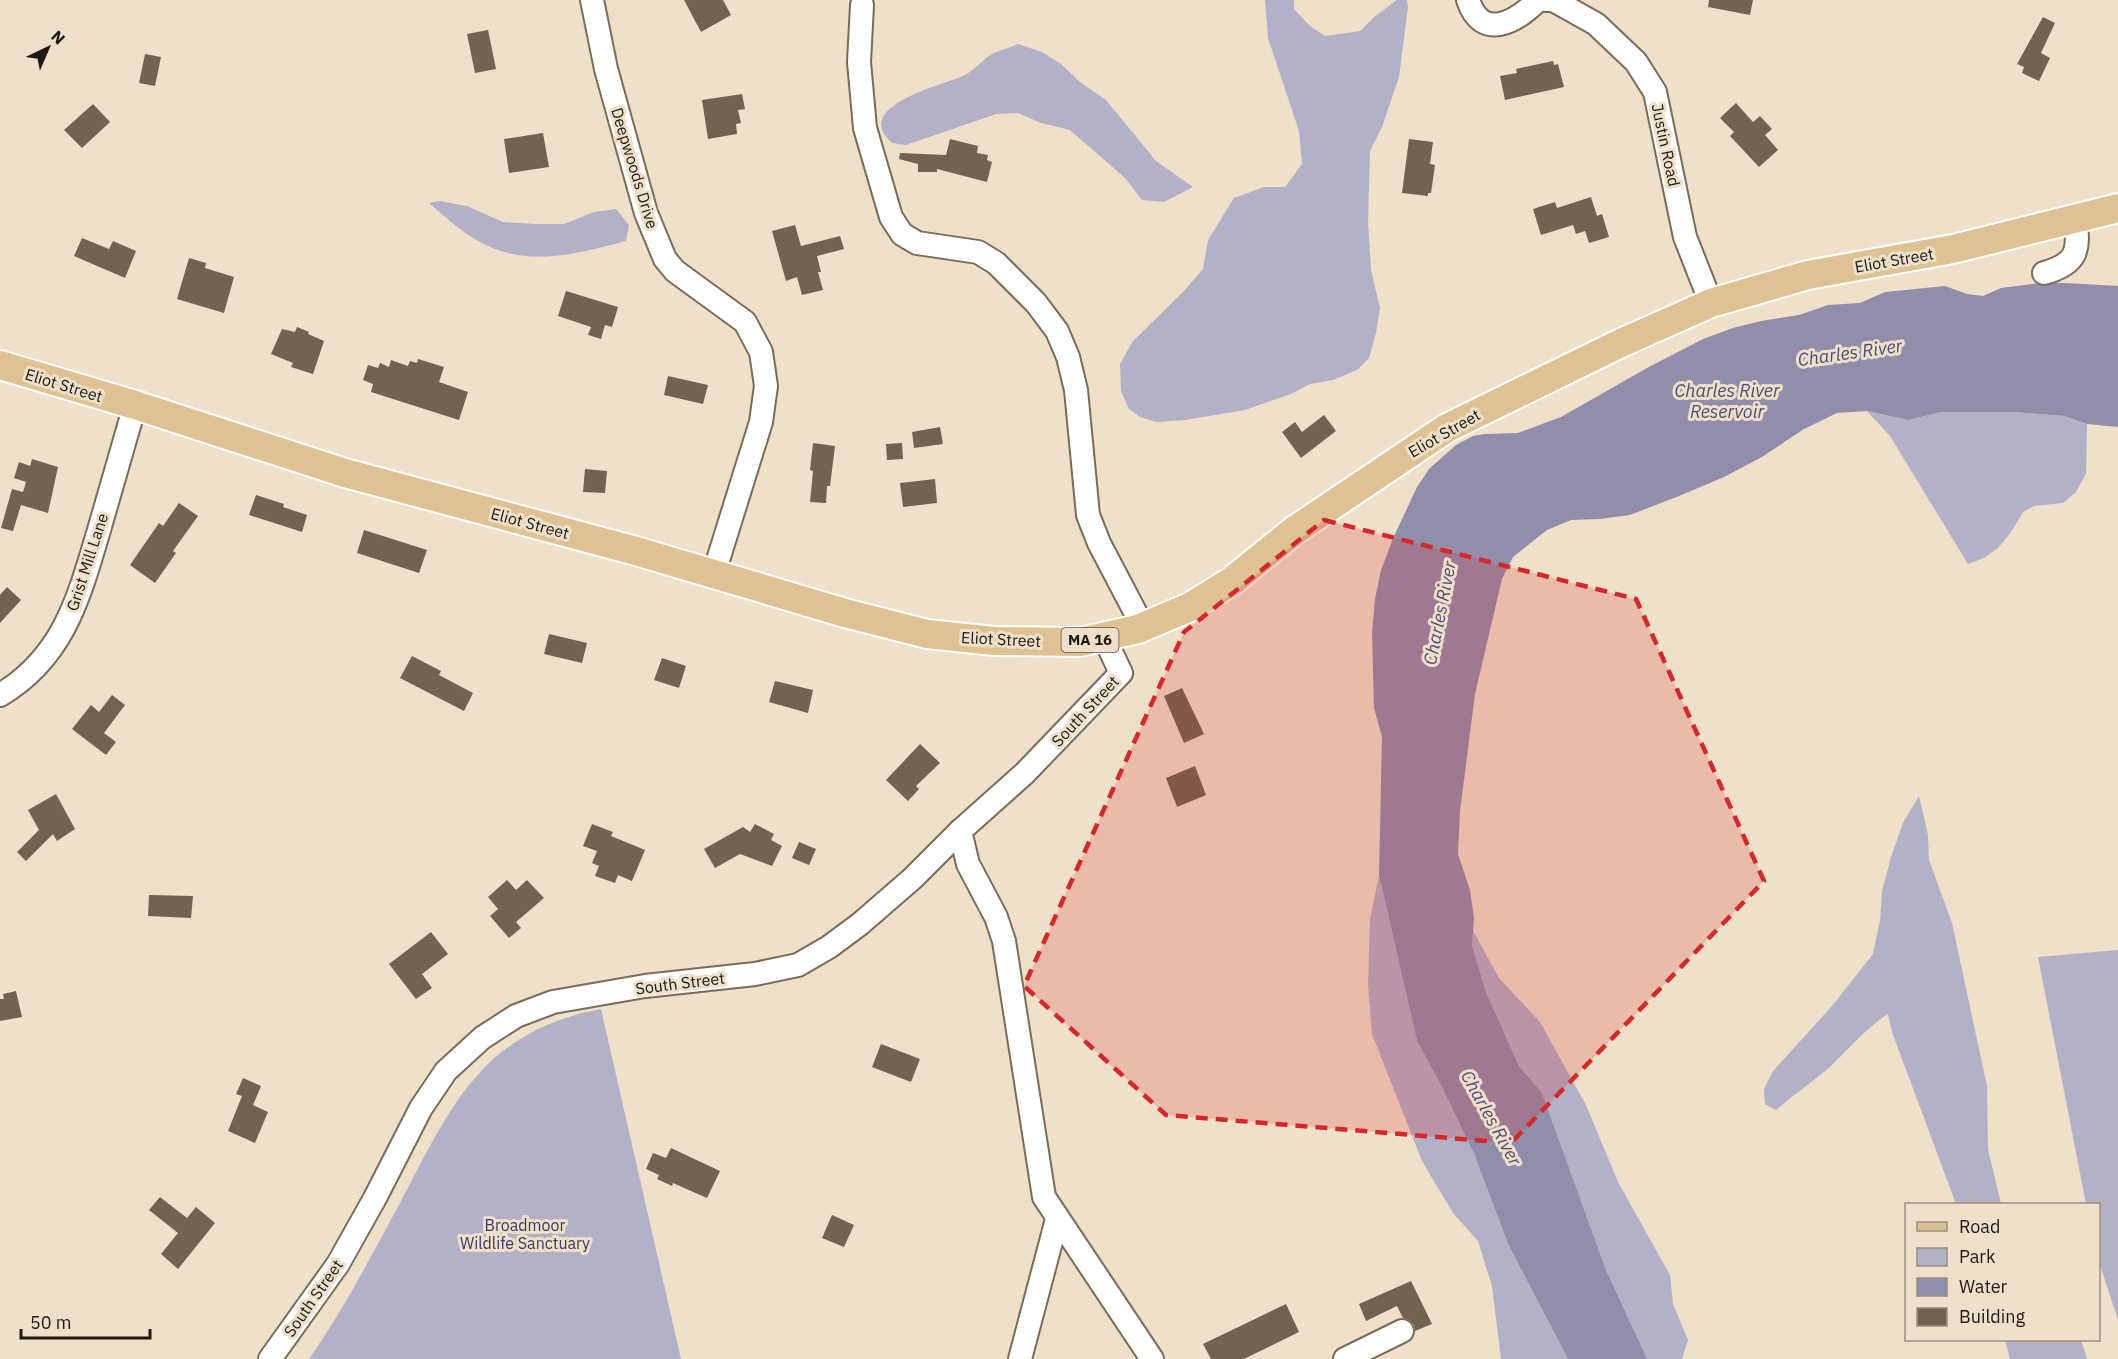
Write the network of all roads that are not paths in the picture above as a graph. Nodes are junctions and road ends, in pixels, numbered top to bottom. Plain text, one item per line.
1 (592, 0) edge
2 (1468, 0) edge
3 (1538, 0) edge
4 (1546, 0) edge
5 (862, 5) dead end
6 (2118, 208) edge
7 (2075, 218) junction
8 (2044, 273) dead end
9 (1711, 303) junction
10 (0, 365) edge
11 (135, 405) junction
12 (714, 573) junction
13 (1143, 627) junction
14 (1104, 637) junction
15 (0, 695) edge
16 (960, 831) junction
17 (1057, 1218) junction
18 (1402, 1331) dead end
19 (270, 1359) edge
20 (1020, 1359) edge
21 (1152, 1359) edge
22 (1345, 1359) edge

1 - 12 street, Deepwoods Drive
2 - 3 street
4 - 9 street, Justin Road
5 - 13 street
6 - 7 main road, Eliot Street / MA 16
7 - 8 street
7 - 9 main road, Eliot Street / MA 16
9 - 13 main road, Eliot Street / MA 16
10 - 11 main road, Eliot Street / MA 16
11 - 12 main road, Eliot Street / MA 16
11 - 15 street, Grist Mill Lane
12 - 14 main road, Eliot Street / MA 16
13 - 14 main road, Eliot Street / MA 16
14 - 16 street, South Street
16 - 17 street
16 - 19 street, South Street
17 - 20 street
17 - 21 street
18 - 22 street

